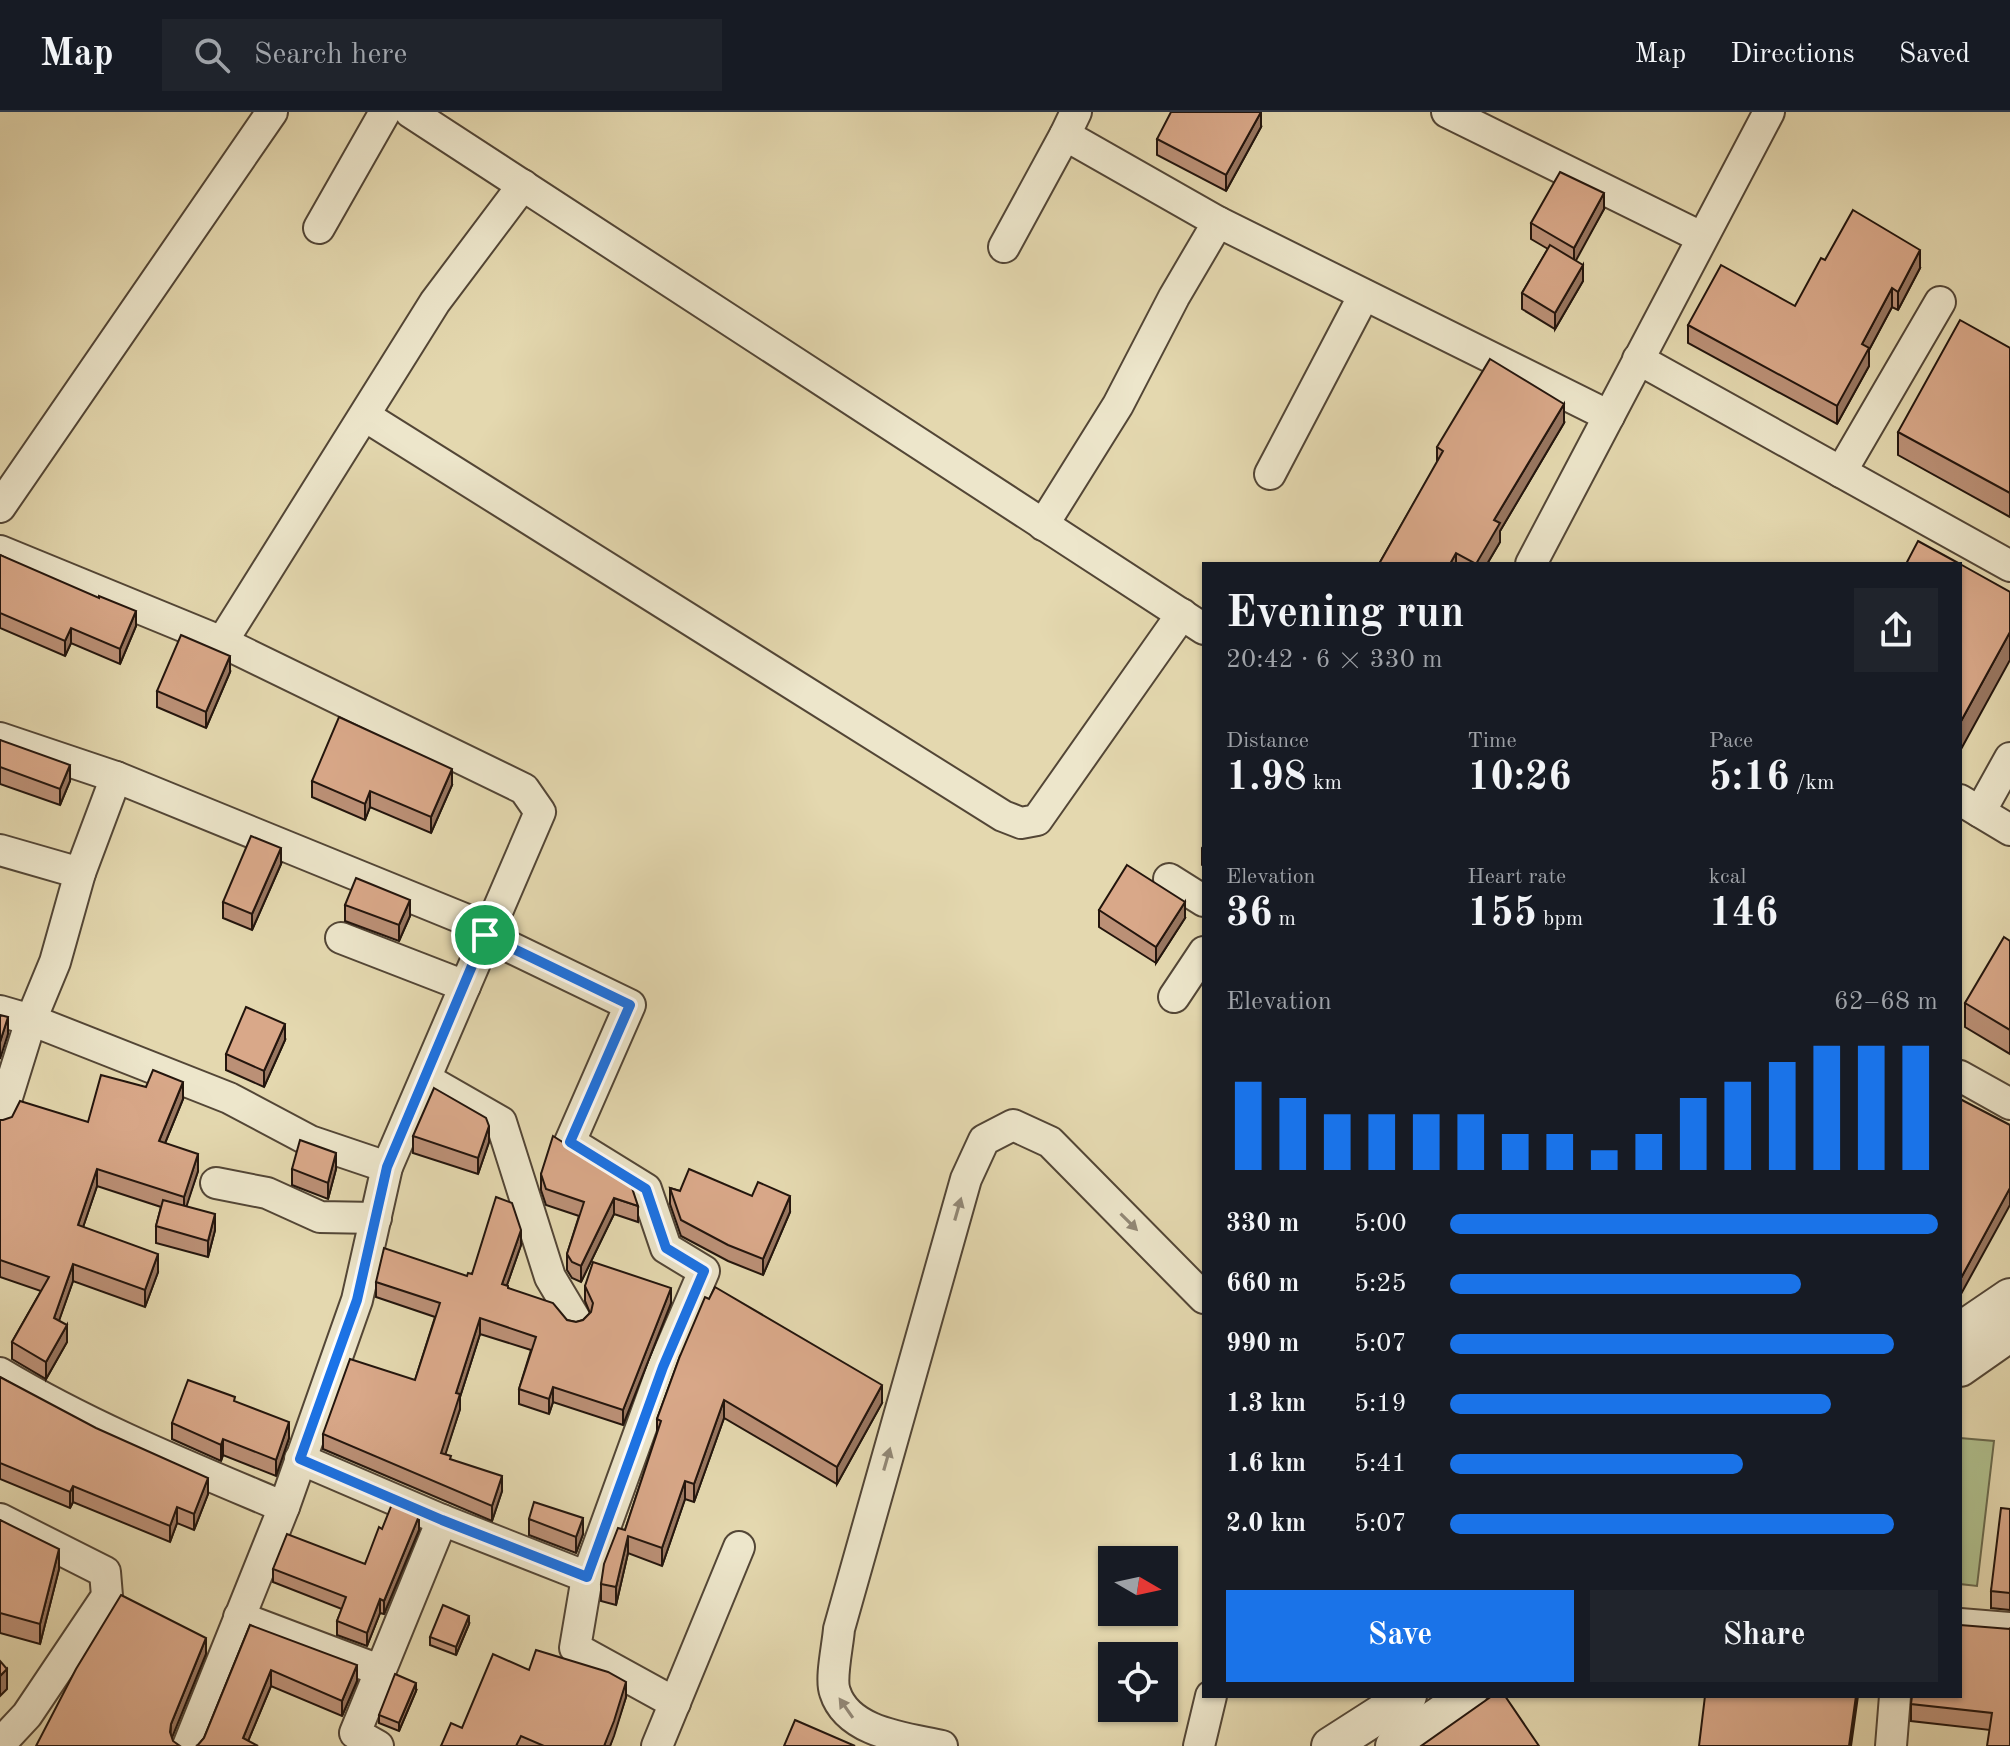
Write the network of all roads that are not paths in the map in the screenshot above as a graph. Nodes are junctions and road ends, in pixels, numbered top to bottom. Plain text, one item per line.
1 (272, 112) edge
2 (385, 112) edge
3 (410, 112) edge
4 (1447, 112) edge
5 (1769, 112) edge
6 (1071, 123) edge
7 (523, 185) junction
8 (1218, 222) junction
9 (319, 228) dead end
10 (1701, 237) junction
11 (1004, 247) dead end
12 (1364, 295) junction
13 (1940, 302) dead end
14 (1638, 359) junction
15 (365, 416) junction
16 (1609, 416) junction
17 (1841, 472) junction
18 (1270, 474) dead end
19 (0, 507) edge
20 (1043, 525) junction
21 (0, 551) edge
22 (1543, 560) edge
23 (2010, 566) edge
24 (1193, 621) edge
25 (222, 642) junction
26 (0, 738) edge
27 (2010, 758) edge
28 (116, 777) junction
29 (1970, 806) edge
30 (2010, 830) edge
31 (0, 850) edge
32 (80, 873) junction
33 (1169, 879) dead end
34 (1202, 900) edge
35 (487, 932) junction
36 (341, 938) dead end
37 (1202, 955) edge
38 (465, 986) junction
39 (1174, 997) dead end
40 (0, 1011) edge
41 (31, 1020) junction
42 (1962, 1077) edge
43 (426, 1079) junction
44 (2010, 1104) edge
45 (0, 1120) edge
46 (387, 1167) junction
47 (216, 1183) dead end
48 (376, 1218) junction
49 (1202, 1296) edge
50 (2010, 1297) edge
51 (575, 1319) edge
52 (1984, 1324) edge
53 (1962, 1364) edge
54 (0, 1373) edge
55 (300, 1459) junction
56 (284, 1507) junction
57 (0, 1519) edge
58 (442, 1520) junction
59 (739, 1547) dead end
60 (587, 1577) junction
61 (239, 1617) junction
62 (1962, 1624) edge
63 (2010, 1628) edge
64 (379, 1670) junction
65 (1211, 1698) edge
66 (1405, 1698) edge
67 (1465, 1698) edge
68 (1895, 1698) edge
69 (675, 1703) junction
70 (0, 1744) edge
71 (188, 1746) edge
72 (378, 1746) edge
73 (657, 1746) edge
74 (942, 1746) edge
75 (1199, 1746) edge
76 (1330, 1746) edge
77 (1394, 1746) edge
78 (1891, 1746) edge

1 - 19 street
2 - 9 street
3 - 7 street
4 - 10 street
5 - 10 street
6 - 8 street
6 - 11 street
7 - 15 street
7 - 20 street
8 - 12 street
8 - 20 street
10 - 14 street
12 - 16 street
12 - 18 street
13 - 17 street
14 - 16 street
14 - 17 street
15 - 24 street
15 - 25 street
16 - 22 street
17 - 23 street
20 - 24 street
21 - 25 street
25 - 35 street
26 - 28 street
27 - 29 street
28 - 32 street
28 - 35 street
29 - 30 street
31 - 32 street
32 - 41 street
33 - 34 street
35 - 38 street
35 - 60 street
36 - 38 street
37 - 39 street
38 - 43 street
40 - 41 street
41 - 45 street
41 - 46 street
42 - 44 street
43 - 46 street
43 - 51 street
46 - 48 street
47 - 48 street
48 - 55 street
74 -> 49 street
50 - 52 street
52 - 53 street
54 - 56 street
55 - 56 street
55 - 58 street
56 - 61 street
57 - 70 street
58 - 60 street
58 - 64 street
59 - 69 street
60 - 69 street
61 - 64 street
61 - 71 street
62 - 63 street
64 - 72 street
65 - 75 street
66 - 76 street
67 - 77 street
68 - 78 street
69 - 73 street

